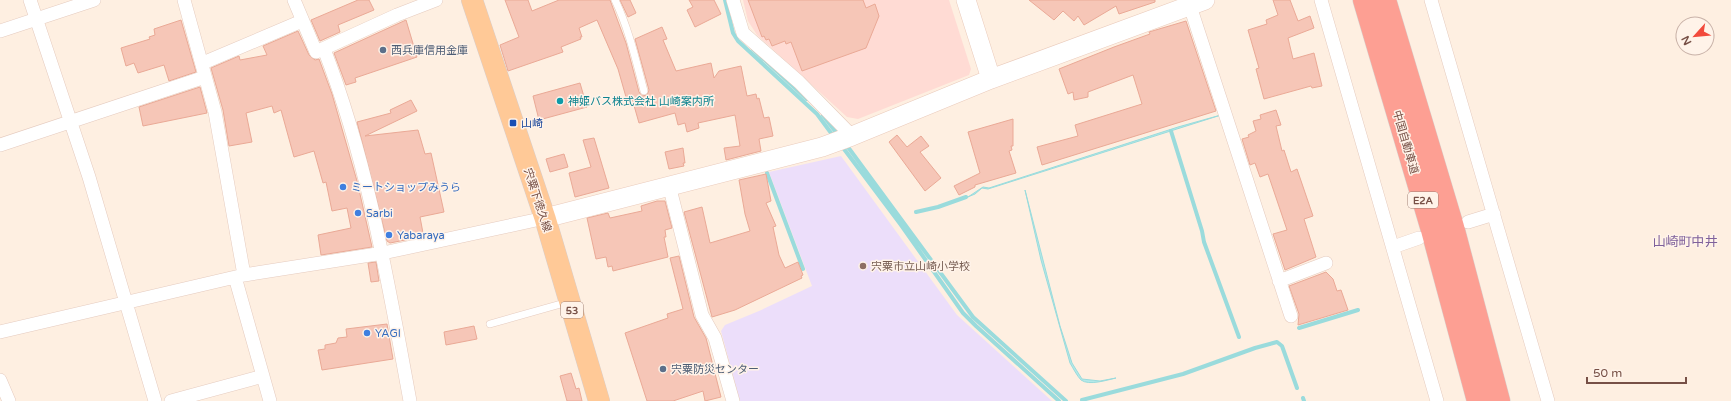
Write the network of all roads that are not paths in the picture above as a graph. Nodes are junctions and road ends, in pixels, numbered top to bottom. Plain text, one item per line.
1 (30, 0) edge
2 (94, 0) edge
3 (184, 0) edge
4 (294, 0) edge
5 (436, 0) edge
6 (472, 0) edge
7 (615, 0) edge
8 (733, 0) edge
9 (966, 0) edge
10 (1321, 0) edge
11 (1364, 0) edge
12 (1385, 0) edge
13 (1432, 0) edge
14 (1198, 2) edge
15 (36, 19) junction
16 (302, 21) junction
17 (0, 31) edge
18 (324, 49) junction
19 (203, 63) junction
20 (205, 78) junction
21 (991, 79) junction
22 (644, 91) dead end
23 (71, 120) junction
24 (852, 136) junction
25 (0, 145) edge
26 (669, 185) junction
27 (1494, 214) junction
28 (544, 218) junction
29 (1468, 222) dead end
30 (1420, 238) dead end
31 (1392, 247) junction
32 (383, 253) junction
33 (1326, 264) dead end
34 (240, 276) junction
35 (1279, 281) junction
36 (570, 302) junction
37 (127, 304) junction
38 (1291, 316) dead end
39 (490, 324) dead end
40 (0, 332) edge
41 (263, 376) junction
42 (0, 380) edge
43 (7, 401) edge
44 (155, 401) edge
45 (171, 401) edge
46 (270, 401) edge
47 (410, 401) edge
48 (599, 401) edge
49 (733, 401) edge
50 (1437, 401) edge
51 (1478, 401) edge
52 (1499, 401) edge
53 (1548, 401) edge

1 - 15 street
2 - 15 street
3 - 19 street
4 - 16 street
5 - 18 street
6 - 28 main road, 宍粟下徳久線 / 53
7 - 22 lane
8 - 24 street
9 - 21 street
10 - 31 street
11 - 51 highway, 中国自動車道 / E2A
12 - 52 highway, 中国自動車道 / E2A
13 - 27 street
14 - 21 street
14 - 35 street
15 - 17 street
15 - 23 street
16 - 18 street
16 - 19 street
18 - 32 street
19 - 20 street
20 - 23 street
20 - 34 street
21 - 24 street
23 - 25 street
23 - 37 street
24 - 26 street
26 - 28 street
26 - 49 street
27 - 29 street
27 - 53 street
28 - 32 street
28 - 36 main road, 宍粟下徳久線 / 53
30 - 31 street
31 - 50 street
32 - 34 street
32 - 47 street
33 - 35 street
34 - 37 street
34 - 41 street
35 - 38 street
36 - 39 lane
36 - 48 main road, 宍粟下徳久線 / 53
37 - 40 street
37 - 44 street
41 - 45 street
41 - 46 street
42 - 43 street

